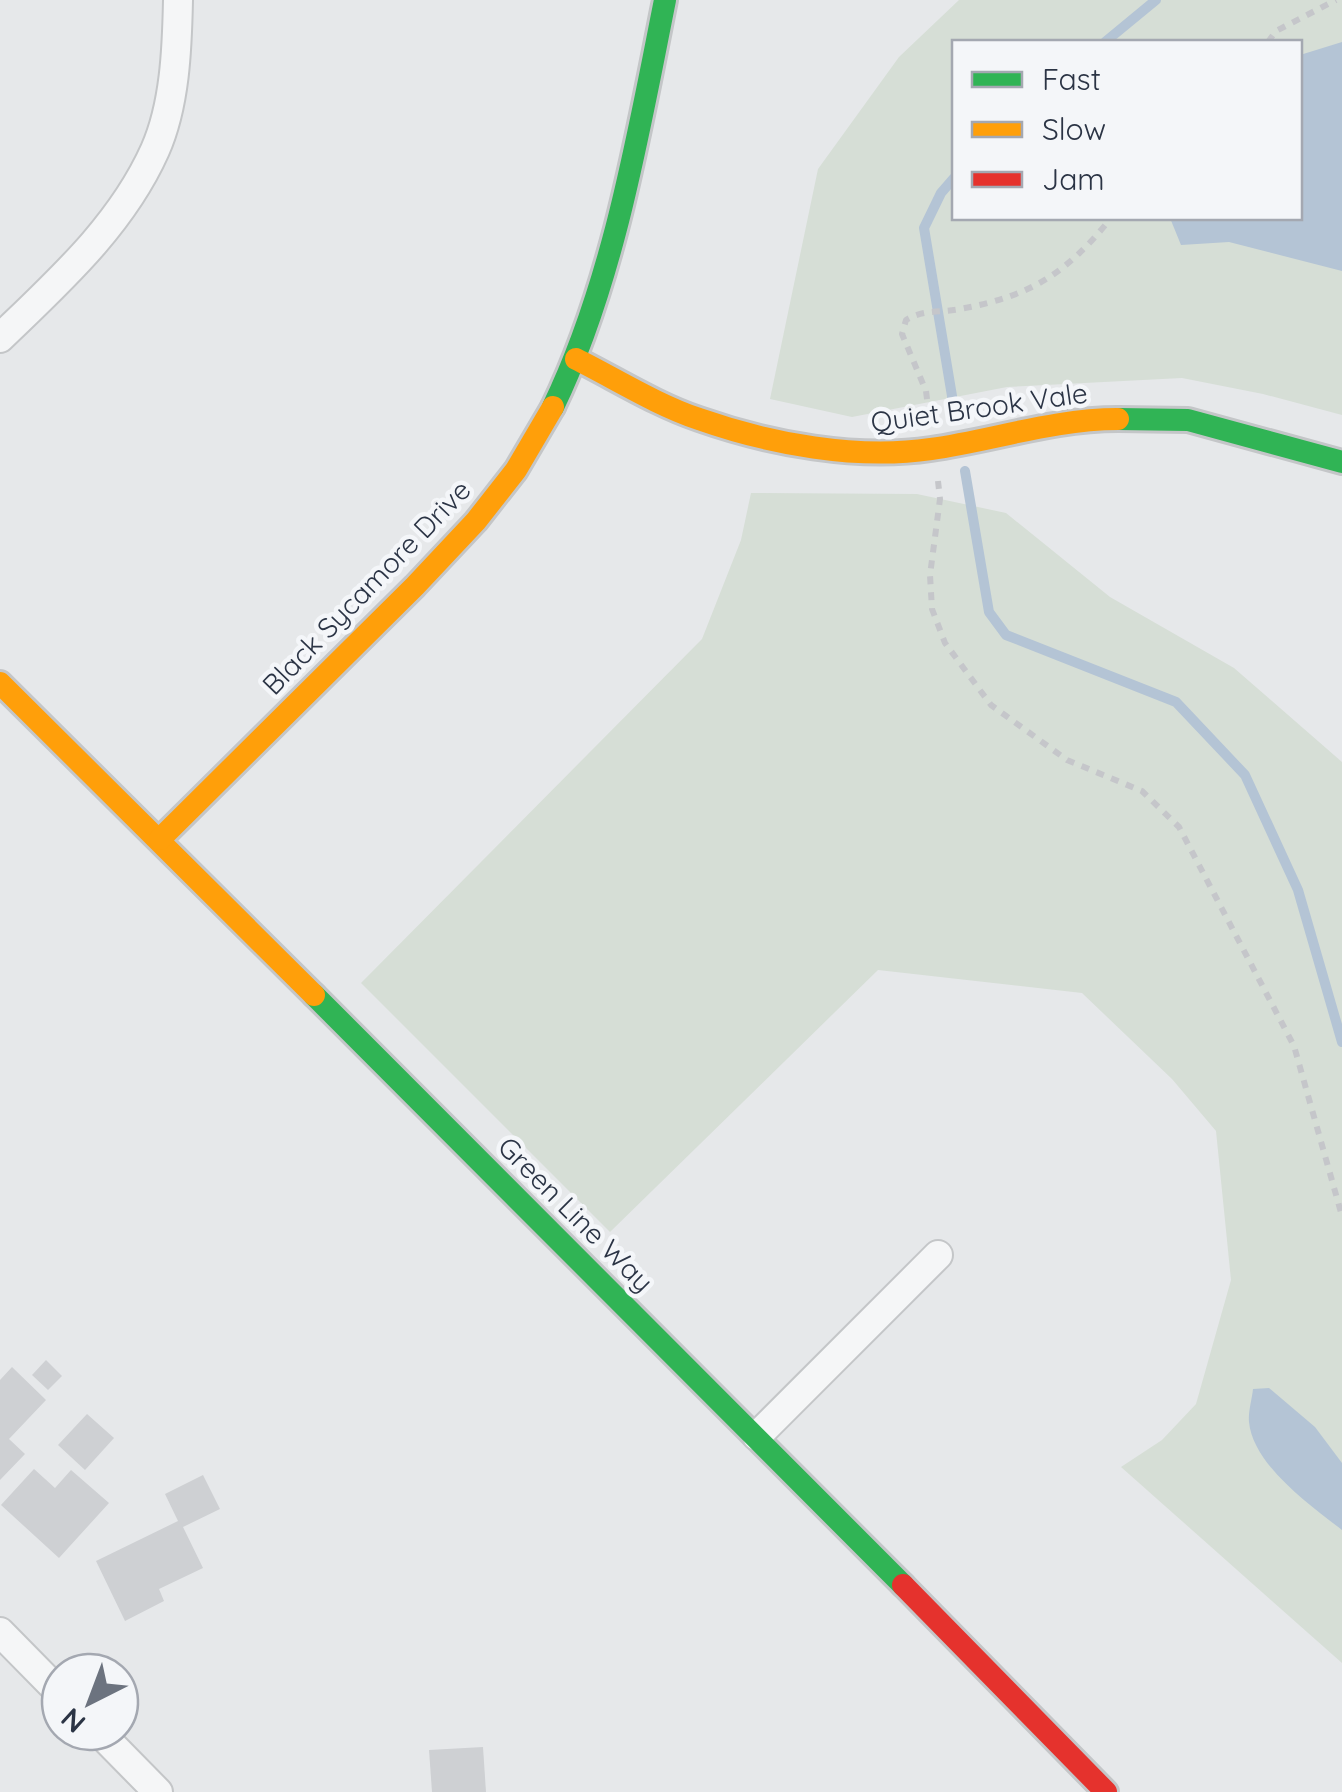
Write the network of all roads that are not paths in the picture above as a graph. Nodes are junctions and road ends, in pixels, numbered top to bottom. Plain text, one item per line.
1 (178, 0) edge
2 (664, 0) edge
3 (0, 338) edge
4 (576, 358) junction
5 (1342, 462) edge
6 (0, 683) edge
7 (160, 839) junction
8 (938, 1255) dead end
9 (757, 1436) junction
10 (0, 1632) edge
11 (40, 1672) edge
12 (119, 1752) edge
13 (158, 1792) edge
14 (1106, 1792) edge

1 - 3 street
2 - 4 street, Black Sycamore Drive
4 - 5 street, Quiet Brook Vale
4 - 7 street, Black Sycamore Drive
6 - 7 street, Green Line Way
7 - 9 street, Green Line Way
8 - 9 street
9 - 14 street, Green Line Way
10 - 11 street
12 - 13 street

